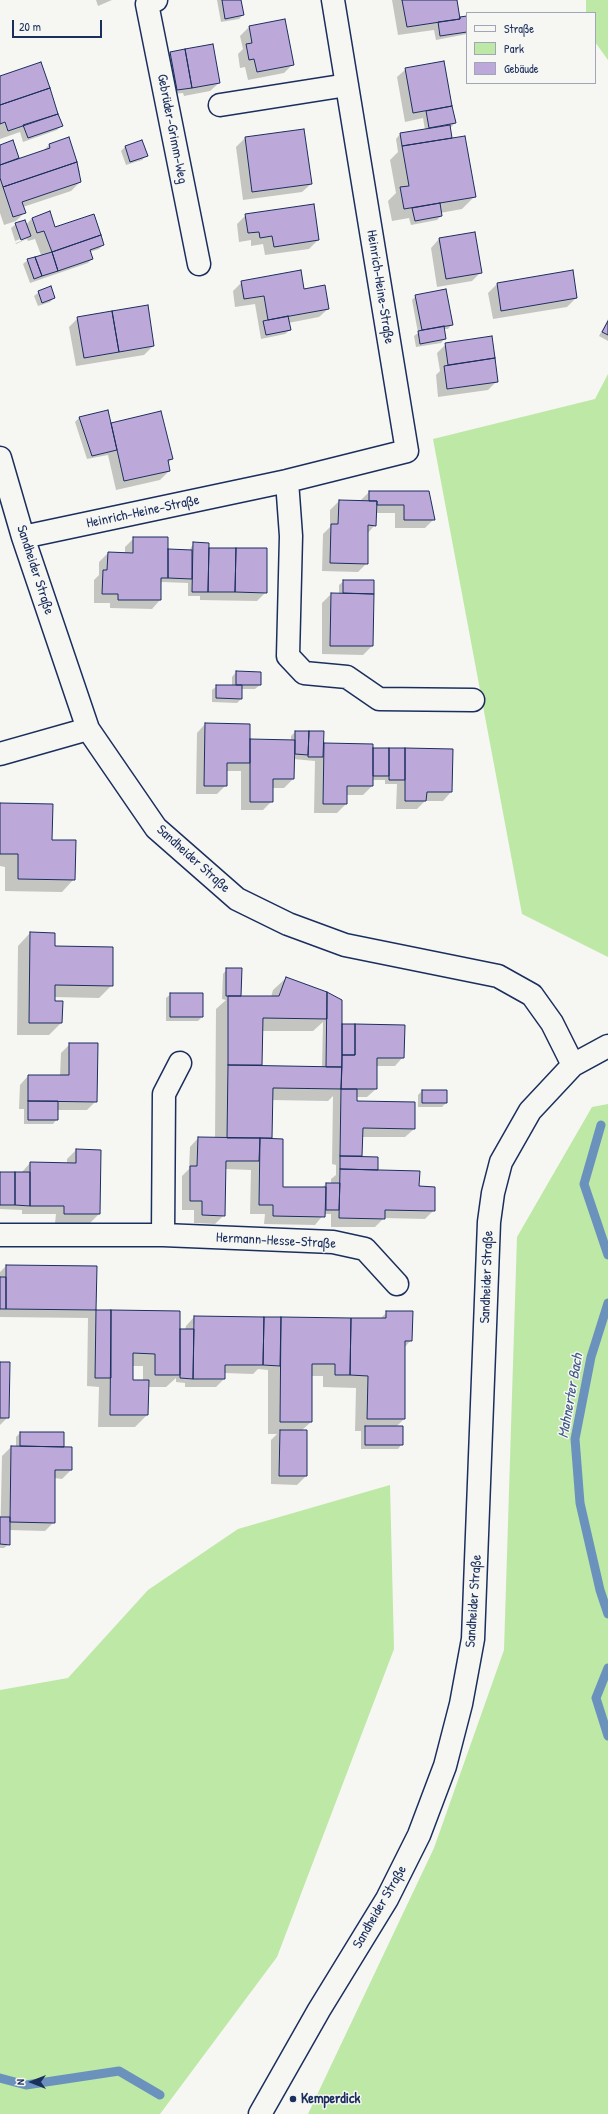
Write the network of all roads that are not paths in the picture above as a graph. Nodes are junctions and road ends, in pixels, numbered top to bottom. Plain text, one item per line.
1 (156, 0) edge
2 (333, 0) edge
3 (347, 85) junction
4 (220, 105) dead end
5 (199, 264) dead end
6 (0, 458) edge
7 (287, 481) junction
8 (23, 538) junction
9 (473, 700) dead end
10 (88, 730) junction
11 (0, 754) edge
12 (608, 1046) edge
13 (180, 1063) dead end
14 (573, 1065) junction
15 (163, 1235) junction
16 (0, 1236) edge
17 (397, 1284) dead end
18 (260, 2114) edge

1 - 5 street, Gebrüder-Grimm-Weg
2 - 3 street, Heinrich-Heine-Straße
3 - 4 street
3 - 7 street, Heinrich-Heine-Straße
6 - 8 street, Sandheider Straße
7 - 8 street, Heinrich-Heine-Straße
7 - 9 street
8 - 10 street, Sandheider Straße
10 - 11 street
10 - 14 street, Sandheider Straße
12 - 14 street, Sandheider Straße
13 - 15 street
14 - 18 street, Sandheider Straße
15 - 16 street, Hermann-Hesse-Straße
15 - 17 street, Hermann-Hesse-Straße

